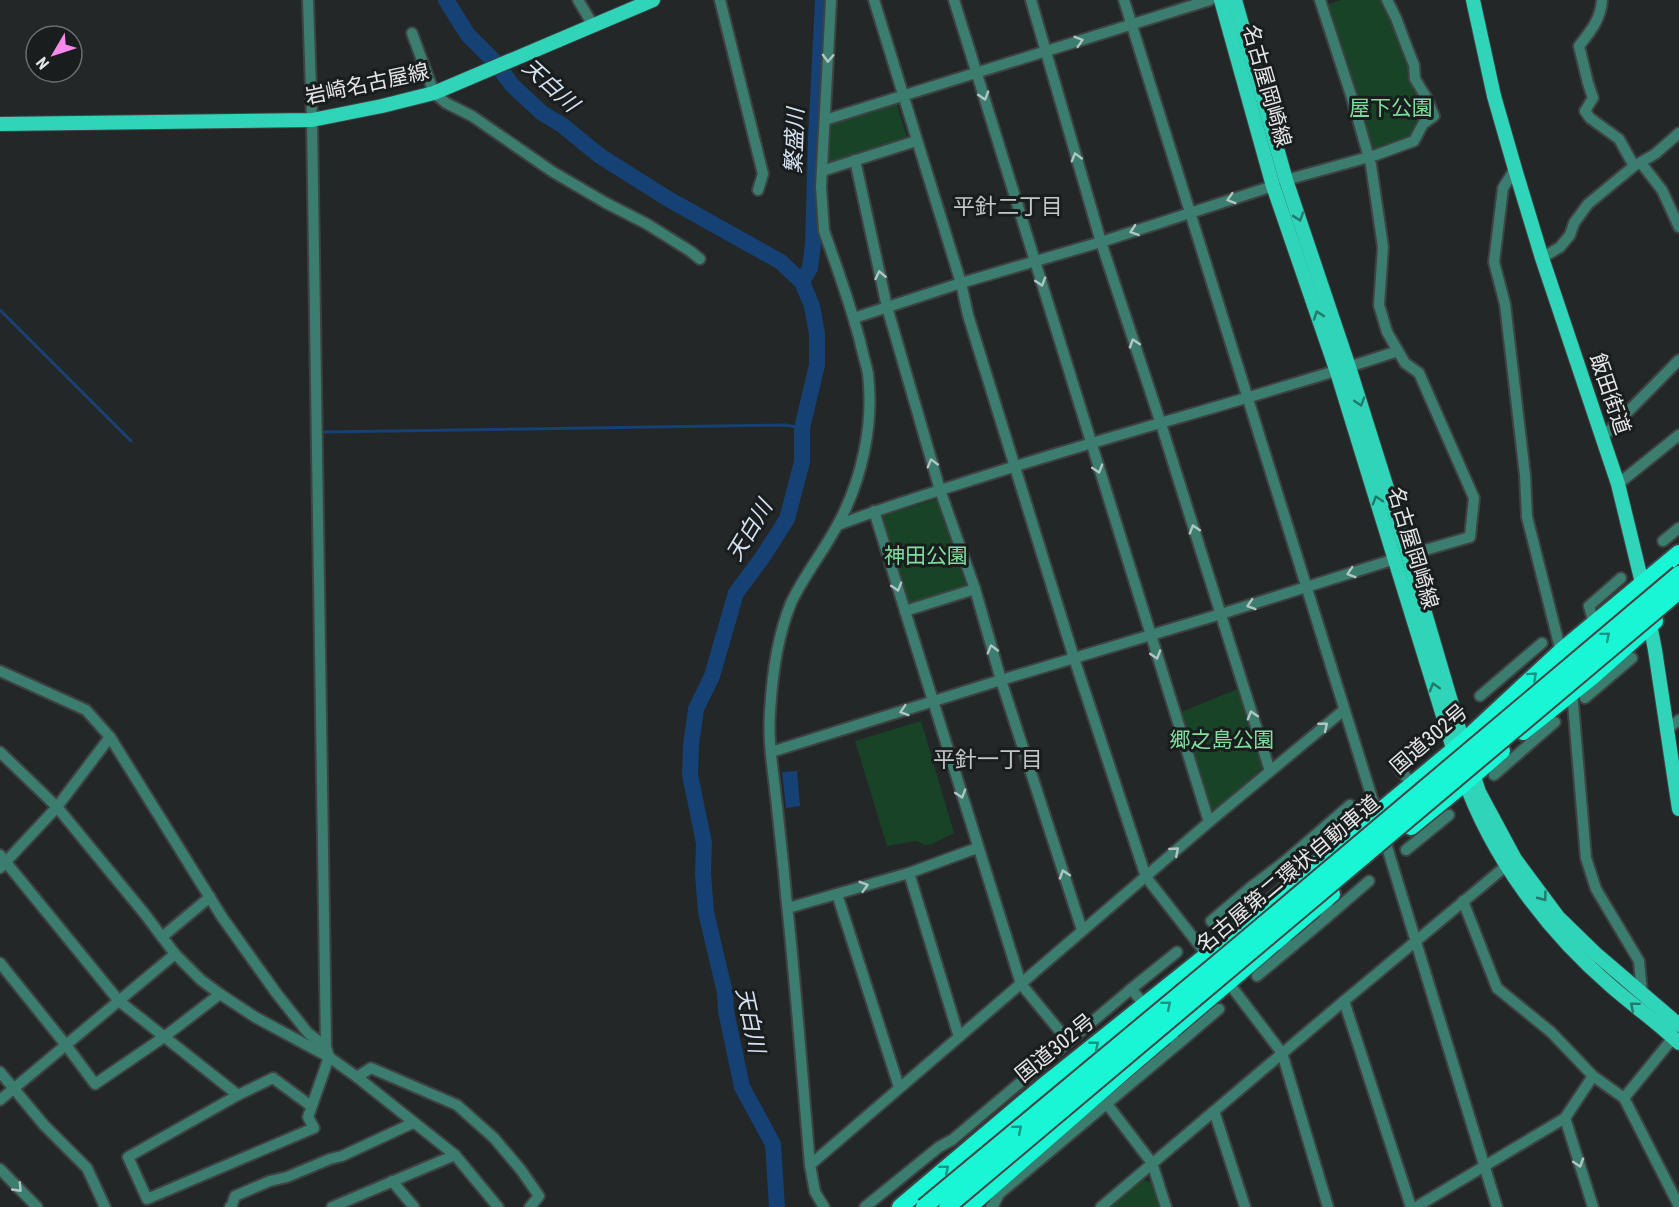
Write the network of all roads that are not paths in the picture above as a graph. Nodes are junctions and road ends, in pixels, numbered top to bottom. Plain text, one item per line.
1 (308, 0) edge
2 (578, 0) edge
3 (653, 0) edge
4 (720, 0) edge
5 (831, 0) edge
6 (874, 0) edge
7 (954, 0) edge
8 (1031, 0) edge
9 (1124, 0) edge
10 (1210, 0) edge
11 (1221, 0) edge
12 (1235, 0) edge
13 (1320, 0) edge
14 (1387, 0) edge
15 (1473, 0) edge
16 (1602, 0) edge
17 (593, 25) junction
18 (1132, 25) junction
19 (412, 33) dead end
20 (1046, 51) junction
21 (977, 72) junction
22 (434, 93) junction
23 (903, 96) junction
24 (312, 120) junction
25 (825, 120) junction
26 (0, 124) edge
27 (1679, 133) edge
28 (916, 141) junction
29 (1368, 156) junction
30 (855, 160) junction
31 (1638, 164) junction
32 (1515, 169) junction
33 (822, 171) junction
34 (1286, 180) junction
35 (1273, 186) junction
36 (758, 190) dead end
37 (1673, 200) edge
38 (1190, 212) junction
39 (1679, 227) edge
40 (1101, 242) junction
41 (1542, 258) junction
42 (699, 259) dead end
43 (1034, 261) junction
44 (961, 283) junction
45 (886, 307) junction
46 (854, 318) junction
47 (1398, 351) junction
48 (1679, 360) edge
49 (1343, 369) junction
50 (1248, 398) junction
51 (1161, 424) junction
52 (1679, 435) edge
53 (1602, 438) junction
54 (1090, 443) junction
55 (1015, 466) junction
56 (1618, 484) junction
57 (940, 490) junction
58 (874, 511) junction
59 (838, 525) junction
60 (1679, 528) edge
61 (1663, 541) dead end
62 (1679, 553) edge
63 (1401, 557) junction
64 (1679, 574) edge
65 (1621, 578) dead end
66 (1642, 584) junction
67 (1306, 587) junction
68 (975, 589) junction
69 (1679, 591) edge
70 (1679, 602) edge
71 (905, 611) junction
72 (1221, 614) junction
73 (1594, 623) junction
74 (1650, 626) junction
75 (1150, 635) junction
76 (1542, 643) dead end
77 (1561, 651) junction
78 (1074, 658) junction
79 (1632, 658) dead end
80 (1611, 668) junction
81 (0, 671) edge
82 (1001, 680) junction
83 (1497, 681) junction
84 (1578, 695) junction
85 (1480, 696) dead end
86 (1510, 697) junction
87 (933, 702) junction
88 (1344, 710) junction
89 (1679, 720) edge
90 (1555, 722) dead end
91 (1666, 730) junction
92 (110, 736) junction
93 (1428, 740) dead end
94 (1523, 740) junction
95 (1458, 746) junction
96 (0, 752) edge
97 (771, 752) junction
98 (1270, 771) junction
99 (1494, 775) dead end
100 (1469, 779) junction
101 (1412, 784) junction
102 (1350, 805) dead end
103 (57, 807) junction
104 (1679, 809) edge
105 (1377, 814) junction
106 (1449, 815) dead end
107 (1209, 822) junction
108 (1422, 828) junction
109 (1387, 846) junction
110 (977, 848) junction
111 (1406, 850) dead end
112 (2, 862) edge
113 (1284, 862) junction
114 (1314, 866) junction
115 (1506, 866) junction
116 (909, 873) junction
117 (1146, 877) junction
118 (1369, 881) dead end
119 (1251, 887) junction
120 (837, 894) junction
121 (1330, 895) junction
122 (210, 897) junction
123 (1463, 901) junction
124 (788, 908) junction
125 (1325, 919) junction
126 (1211, 921) dead end
127 (1248, 921) junction
128 (1082, 930) junction
129 (162, 937) junction
130 (1416, 940) junction
131 (1274, 944) junction
132 (1293, 946) junction
133 (1178, 952) dead end
134 (175, 954) junction
135 (1207, 955) junction
136 (0, 963) edge
137 (1257, 976) dead end
138 (1228, 983) junction
139 (1021, 984) junction
140 (1131, 989) junction
141 (1642, 993) junction
142 (220, 994) junction
143 (118, 1001) junction
144 (1344, 1001) junction
145 (1145, 1005) junction
146 (1219, 1009) dead end
147 (1677, 1035) edge
148 (165, 1037) junction
149 (959, 1037) junction
150 (1173, 1039) junction
151 (1068, 1041) junction
152 (66, 1045) junction
153 (328, 1052) junction
154 (1282, 1053) junction
155 (0, 1072) edge
156 (1593, 1076) junction
157 (357, 1077) junction
158 (899, 1087) junction
159 (13, 1088) junction
160 (238, 1095) junction
161 (1624, 1098) junction
162 (0, 1100) edge
163 (1107, 1104) junction
164 (311, 1106) junction
165 (1214, 1111) junction
166 (1564, 1118) junction
167 (413, 1123) junction
168 (454, 1155) junction
169 (1152, 1163) junction
170 (810, 1165) junction
171 (1484, 1167) junction
172 (0, 1169) edge
173 (392, 1181) junction
174 (232, 1206) edge
175 (1679, 1206) edge
176 (37, 1207) edge
177 (105, 1207) edge
178 (332, 1207) edge
179 (414, 1207) edge
180 (498, 1207) edge
181 (530, 1207) edge
182 (824, 1207) edge
183 (865, 1207) edge
184 (900, 1207) edge
185 (924, 1207) edge
186 (946, 1207) edge
187 (969, 1207) edge
188 (991, 1207) edge
189 (1101, 1207) edge
190 (1166, 1207) edge
191 (1245, 1207) edge
192 (1328, 1207) edge
193 (1411, 1207) edge
194 (1416, 1207) edge
195 (1497, 1207) edge
196 (1593, 1207) edge

1 - 24 street
2 - 17 street
3 - 17 main road, 岩崎名古屋線
4 - 36 street
5 -> 25 street
6 - 23 street
7 - 21 street
8 - 20 street
9 - 18 street
10 - 18 street
11 - 35 main road, 名古屋岡崎線
12 - 34 main road, 名古屋岡崎線
13 - 29 street
14 - 29 street
15 - 32 main road, 飯田街道
16 - 31 street
17 - 22 main road, 岩崎名古屋線
20 -> 18 street
18 - 38 street
19 - 22 street
20 - 21 street
40 -> 20 street
21 - 23 street
21 -> 43 street
22 - 24 main road, 岩崎名古屋線
22 - 42 street
23 - 25 street
23 - 28 street
24 - 26 main road, 岩崎名古屋線
24 - 153 street
25 - 33 street
27 - 31 street
28 - 30 street
28 - 44 street
29 - 34 street
29 - 47 street
30 - 33 street
45 -> 30 street
31 - 37 street
31 - 41 street
32 - 41 main road, 飯田街道
32 - 77 street
33 - 46 street
34 -> 49 main road, 名古屋岡崎線
35 -> 38 street
49 -> 35 main road, 名古屋岡崎線
37 - 39 street
38 -> 40 street
38 - 50 street
40 - 43 street
51 -> 40 street
41 - 53 main road, 飯田街道
43 - 44 street
43 -> 54 street
44 - 45 street
44 - 55 street
45 - 46 street
57 -> 45 street
46 - 59 street
47 - 49 street
47 - 63 street
48 - 53 street
49 - 50 street
49 - 63 main road, 名古屋岡崎線
50 - 51 street
50 - 67 street
51 - 54 street
72 -> 51 street
52 - 56 street
53 - 56 main road, 飯田街道
54 - 55 street
54 -> 75 street
55 - 57 street
55 - 78 street
56 - 66 main road, 飯田街道
57 - 58 street
57 - 68 street
58 - 59 street
58 -> 71 street
59 - 97 street
60 - 61 street
62 - 66 highway, 国道302号
63 -> 67 street
63 - 95 main road, 名古屋岡崎線
185 -> 64 highway, 名古屋第二環状自動車道, bridge
65 - 73 street
66 - 73 highway, 国道302号
66 - 74 main road, 飯田街道
67 -> 72 street
67 - 88 street
68 - 71 street
82 -> 68 street
69 - 186 highway, 名古屋第二環状自動車道, bridge
70 - 74 highway
71 - 87 street
72 - 75 street
98 -> 72 street
73 - 77 highway, 国道302号
74 - 80 highway
74 - 91 main road, 飯田街道
75 - 78 street
75 -> 107 street
76 - 83 street
77 - 84 street
86 -> 77 highway, 国道302号
78 - 82 street
78 - 117 street
79 - 80 street
80 - 84 highway
81 - 92 street
82 - 87 street
128 -> 82 street
83 - 85 street
83 - 86 street
84 - 94 highway
84 - 141 street
86 - 95 highway, 国道302号
87 -> 97 street
87 -> 110 street
98 -> 88 street
88 - 105 street
89 - 91 street
90 - 94 street
91 - 104 main road, 飯田街道
92 - 103 street
92 - 122 street
93 - 101 street
94 - 99 street
94 - 100 highway
95 - 100 main road, 名古屋岡崎線
95 - 101 highway, 国道302号
96 - 103 street
97 - 124 street
98 - 107 street
100 - 108 highway
100 - 115 main road, 名古屋岡崎線
100 -> 141 main road, 名古屋岡崎線
101 - 105 highway, 国道302号
102 - 113 street
103 - 112 street
103 - 129 street
105 - 109 street
105 - 114 highway, 国道302号
106 - 108 street
117 -> 107 street
108 - 109 highway
108 - 111 street
109 - 121 highway
109 - 130 street
110 - 116 street
110 - 139 street
112 - 143 street
113 - 114 street
113 - 119 street
114 - 127 highway, 国道302号
115 - 123 street
147 -> 115 main road, 名古屋岡崎線
120 -> 116 street
116 - 149 street
117 - 128 street
117 - 135 street
118 - 125 street
119 - 126 street
119 - 127 street
120 - 124 street
120 - 158 street
121 - 125 street
121 - 131 highway
122 - 129 street
122 - 153 street
123 - 130 street
123 - 156 street
124 - 170 street
125 - 132 street
127 - 135 highway, 国道302号
128 - 139 street
129 - 134 street
130 - 144 street
130 - 171 street
131 - 132 street
131 - 138 highway
132 - 137 street
133 - 140 street
134 - 142 street
134 - 143 street
135 - 138 street
135 - 145 highway, 国道302号
136 - 152 street
138 - 150 highway
138 - 154 street
139 - 149 street
139 - 151 street
140 - 145 street
140 - 151 street
141 - 147 main road, 名古屋岡崎線
142 - 148 street
142 - 153 street
143 - 148 street
143 - 152 street
144 - 154 street
144 - 193 street
184 -> 145 highway, 国道302号
146 - 150 street
147 - 161 street
148 - 152 street
148 - 160 street
149 - 158 street
150 - 163 street
150 - 187 highway
151 - 183 street
152 - 159 street
153 - 157 street
153 - 164 street
154 - 165 street
154 - 192 street
155 - 159 street
156 - 161 street
156 - 166 street
157 - 167 street
157 - 181 street
158 - 170 street
159 - 162 street
159 - 177 street
160 - 164 street
160 - 164 street
161 - 175 street
163 - 169 street
163 - 188 street
165 - 169 street
165 - 191 street
166 - 171 street
166 -> 196 street
167 - 168 street
167 - 174 street
168 - 173 street
168 - 180 street
169 - 189 street
169 - 190 street
170 - 182 street
171 - 194 street
171 - 195 street
172 -> 176 street
173 - 178 street
173 - 179 street

